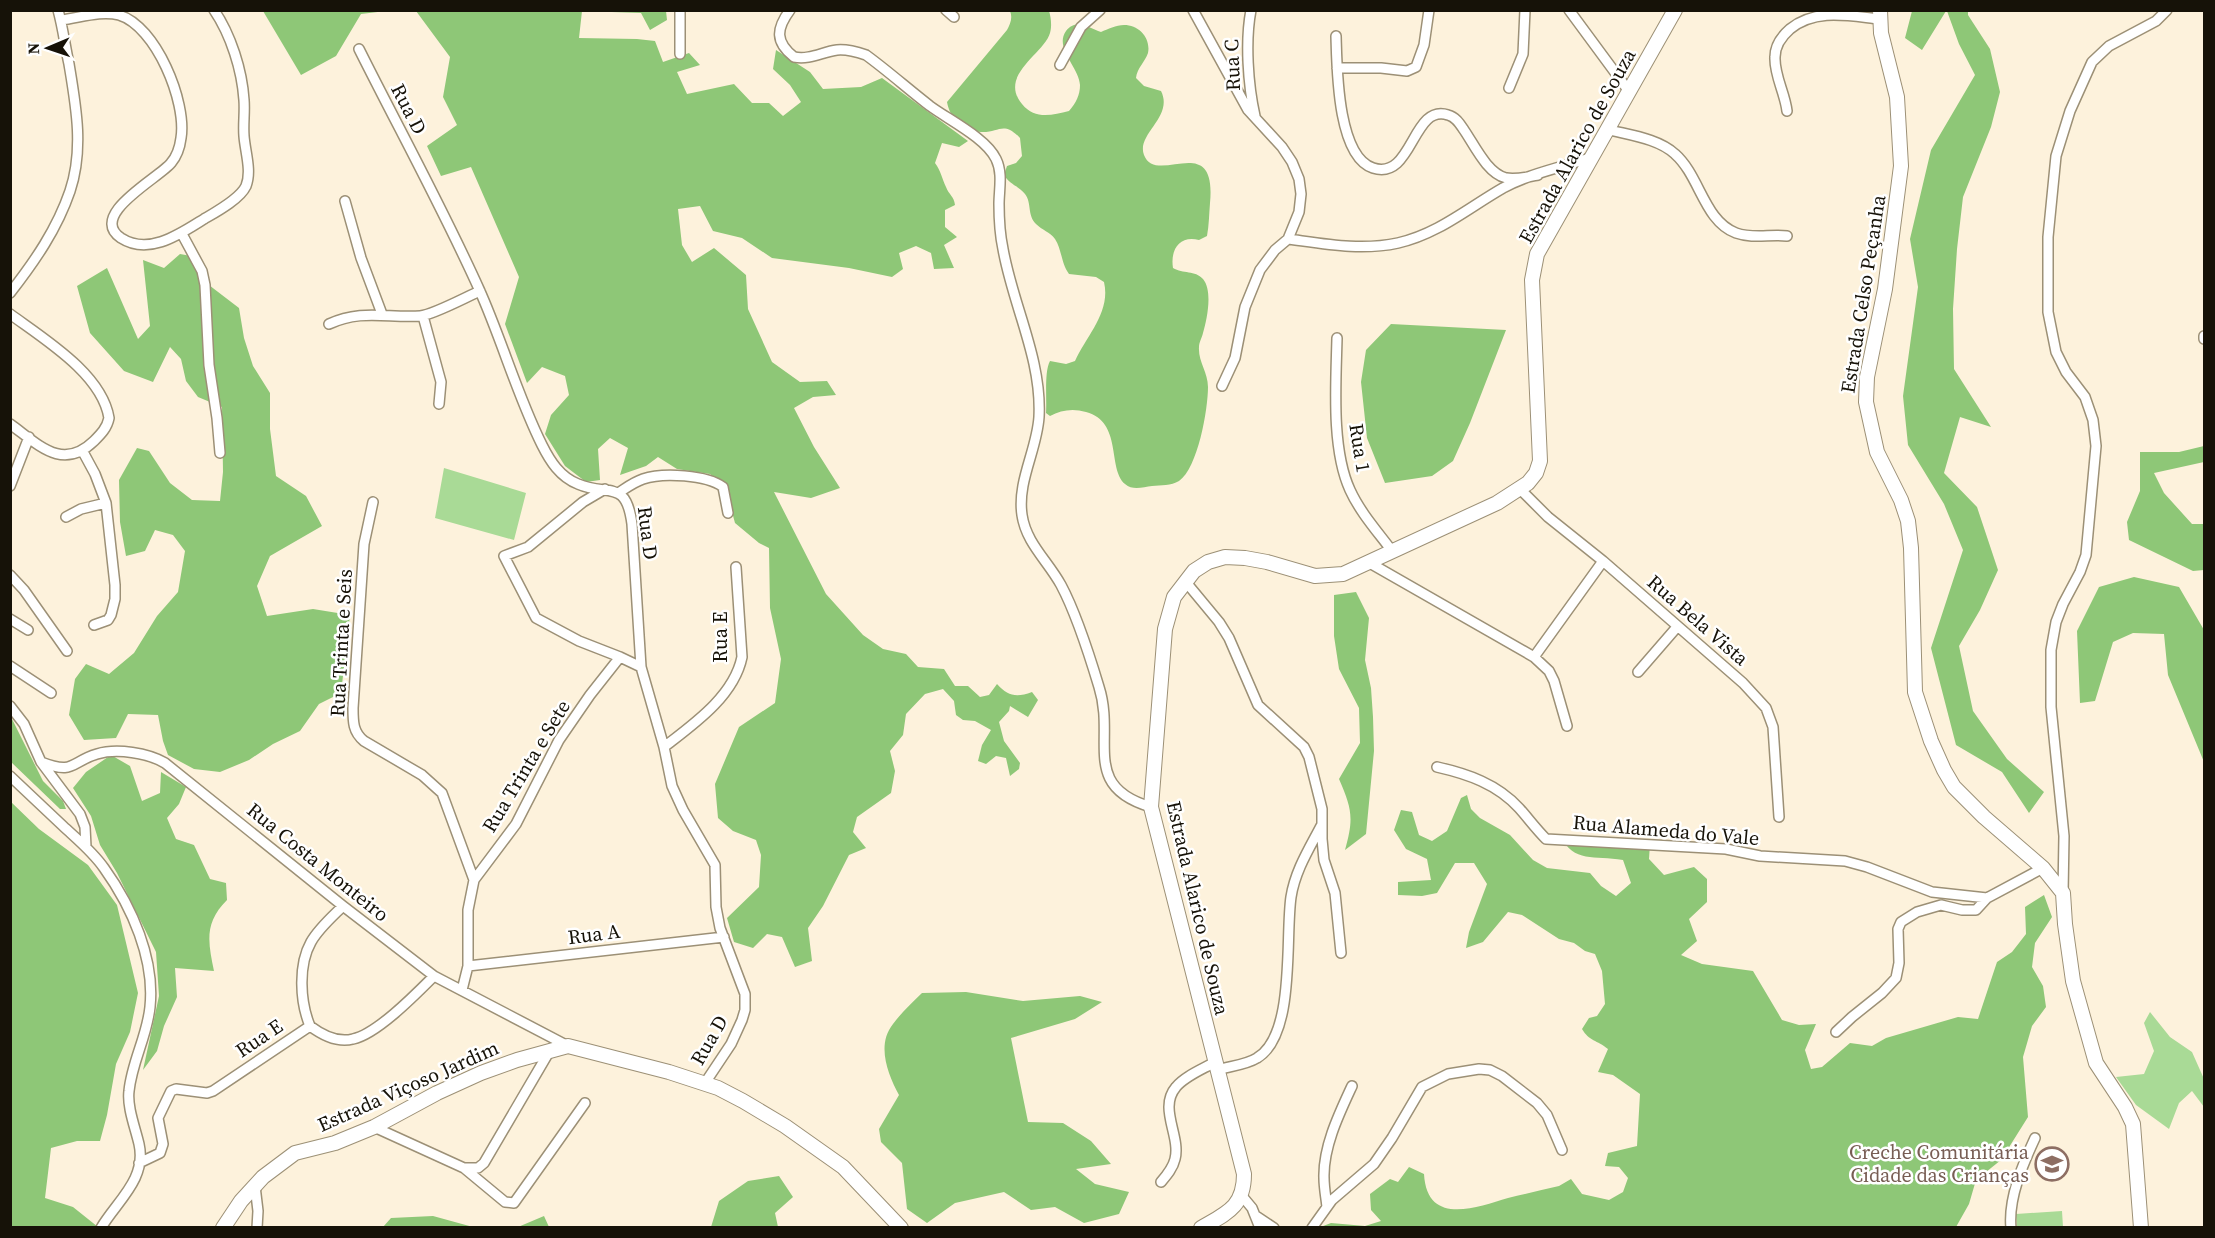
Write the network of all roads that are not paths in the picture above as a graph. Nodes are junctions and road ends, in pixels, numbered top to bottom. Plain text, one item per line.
1 (58, 10) edge
2 (214, 10) edge
3 (680, 10) edge
4 (790, 10) edge
5 (1100, 10) edge
6 (1193, 10) edge
7 (1251, 10) edge
8 (1429, 10) edge
9 (1526, 10) edge
10 (1569, 10) edge
11 (1675, 10) edge
12 (2167, 10) edge
13 (1880, 15) edge
14 (61, 21) junction
15 (1336, 36) dead end
16 (359, 49) dead end
17 (680, 54) dead end
18 (1060, 65) dead end
19 (1337, 69) junction
20 (1509, 88) dead end
21 (1629, 90) junction
22 (1787, 111) dead end
23 (1255, 118) junction
24 (1606, 129) junction
25 (1590, 158) junction
26 (1538, 176) junction
27 (345, 201) dead end
28 (182, 234) junction
29 (1786, 236) dead end
30 (1288, 240) junction
31 (480, 291) junction
32 (10, 293) edge
33 (10, 314) edge
34 (382, 314) junction
35 (423, 316) junction
36 (328, 324) dead end
37 (1337, 338) dead end
38 (1222, 386) dead end
39 (438, 404) dead end
40 (10, 424) edge
41 (29, 437) junction
42 (82, 450) junction
43 (220, 453) dead end
44 (10, 486) edge
45 (605, 489) junction
46 (1520, 489) junction
47 (618, 493) junction
48 (373, 502) dead end
49 (106, 503) junction
50 (728, 513) dead end
51 (66, 517) dead end
52 (1392, 551) junction
53 (1603, 561) junction
54 (1368, 562) junction
55 (736, 567) dead end
56 (10, 575) edge
57 (1185, 581) junction
58 (10, 619) edge
59 (94, 625) dead end
60 (1677, 627) junction
61 (28, 630) dead end
62 (67, 651) dead end
63 (620, 657) junction
64 (1534, 657) junction
65 (10, 666) edge
66 (641, 667) junction
67 (1638, 672) dead end
68 (51, 693) dead end
69 (10, 706) edge
70 (1567, 726) dead end
71 (664, 747) junction
72 (41, 762) junction
73 (1437, 767) dead end
74 (10, 776) edge
75 (1151, 807) junction
76 (1779, 817) dead end
77 (1323, 822) junction
78 (86, 847) junction
79 (2043, 868) junction
80 (474, 880) junction
81 (2063, 893) junction
82 (1987, 898) junction
83 (343, 906) junction
84 (724, 937) junction
85 (1341, 953) dead end
86 (468, 966) junction
87 (434, 976) junction
88 (462, 990) junction
89 (310, 1026) junction
90 (1836, 1032) dead end
91 (568, 1046) junction
92 (549, 1052) junction
93 (1216, 1066) junction
94 (705, 1083) junction
95 (1352, 1086) dead end
96 (585, 1103) dead end
97 (374, 1127) junction
98 (2036, 1138) dead end
99 (1562, 1150) dead end
100 (139, 1163) junction
101 (464, 1168) junction
102 (1161, 1182) dead end
103 (255, 1186) junction
104 (1242, 1196) junction
105 (1327, 1207) junction
106 (1256, 1216) junction
107 (101, 1227) edge
108 (223, 1227) edge
109 (257, 1227) edge
110 (901, 1227) edge
111 (1201, 1227) edge
112 (1260, 1227) edge
113 (1274, 1227) edge
114 (1312, 1227) edge
115 (2011, 1227) edge
116 (2141, 1227) edge

1 - 14 street
2 - 28 street
3 - 17 street
4 - 75 street
5 - 18 street
6 - 23 street
7 - 23 street, Rua C
8 - 19 street
9 - 20 street
10 - 21 street
11 - 21 main road, Estrada Alarico de Souza
12 - 81 street
13 - 22 street
13 - 79 main road, Estrada Celso Peçanha
14 - 28 street
14 - 32 street
15 - 19 street
16 - 31 street, Rua D
19 - 26 street
21 - 24 main road, Estrada Alarico de Souza
23 - 30 street
24 - 25 main road, Estrada Alarico de Souza
24 - 29 street
25 - 26 street
25 - 46 main road, Estrada Alarico de Souza
26 - 30 street
27 - 34 street
28 - 43 street
30 - 38 street
31 - 35 street
31 - 45 street, Rua D
33 - 42 street
34 - 35 street
34 - 36 street
35 - 39 street
37 - 52 street, Rua 1
40 - 41 street
41 - 42 street
41 - 44 street
42 - 49 street
45 - 47 street, Rua D
45 - 63 street
46 - 52 main road, Estrada Alarico de Souza
46 - 53 street, Rua Bela Vista
47 - 50 street
47 - 66 street, Rua D
48 - 80 street, Rua Trinta e Seis
49 - 51 street
49 - 59 street
52 - 54 main road, Estrada Alarico de Souza
53 - 60 street, Rua Bela Vista
53 - 64 street
54 - 57 main road, Estrada Alarico de Souza
54 - 64 street
55 - 71 street, Rua E
56 - 62 street
57 - 75 main road, Estrada Alarico de Souza
57 - 77 street
58 - 61 street
60 - 67 street
60 - 76 street, Rua Bela Vista
63 - 66 street
63 - 80 street, Rua Trinta e Sete
64 - 70 street
65 - 68 street
66 - 71 street, Rua D
69 - 72 street
71 - 84 street, Rua D
72 - 78 street
72 - 83 street, Rua Costa Monteiro
73 - 82 street, Rua Alameda do Vale
74 - 78 street
75 - 93 main road, Estrada Alarico de Souza
77 - 85 street
77 - 93 street
78 - 100 street
79 - 81 main road, Estrada Celso Peçanha
79 - 82 street
80 - 86 street, Rua Trinta e Sete
81 - 116 main road
82 - 90 street
83 - 87 street, Rua Costa Monteiro
83 - 89 street
84 - 86 street, Rua A
84 - 94 street, Rua D
86 - 88 street, Rua Trinta e Sete
87 - 88 street, Rua Costa Monteiro
87 - 89 street, Rua E
88 - 91 street, Rua Costa Monteiro
89 - 100 street, Rua E
91 - 92 main road, Estrada Viçoso Jardim
91 - 94 main road
92 - 97 main road, Estrada Viçoso Jardim
92 - 101 street
93 - 102 street
93 - 104 main road, Estrada Alarico de Souza
94 - 110 main road
95 - 105 street
96 - 101 street
97 - 101 street
97 - 103 main road, Estrada Viçoso Jardim
98 - 115 street
99 - 105 street
100 - 107 street
103 - 108 main road, Estrada Viçoso Jardim
103 - 109 street
104 - 106 street
104 - 111 main road
105 - 114 street
106 - 112 street
106 - 113 street

